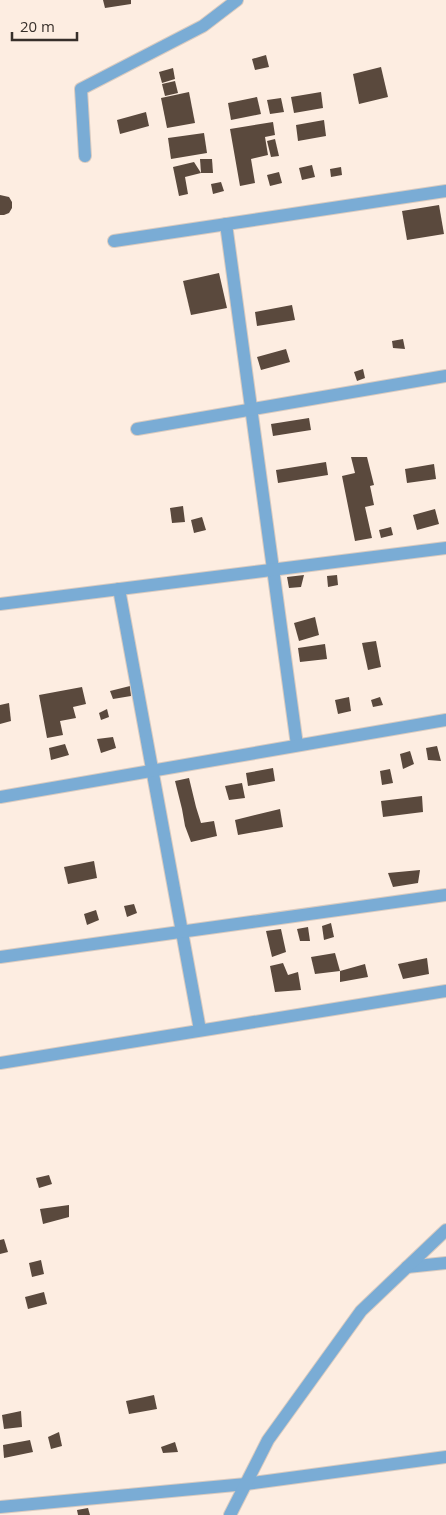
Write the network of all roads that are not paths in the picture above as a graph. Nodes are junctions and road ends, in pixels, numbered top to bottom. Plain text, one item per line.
1 (237, 0) edge
2 (85, 156) dead end
3 (446, 191) edge
4 (226, 224) junction
5 (114, 241) dead end
6 (446, 376) edge
7 (251, 410) junction
8 (136, 429) dead end
9 (446, 548) edge
10 (273, 570) junction
11 (119, 589) junction
12 (0, 604) edge
13 (446, 720) edge
14 (297, 746) junction
15 (153, 770) junction
16 (0, 797) edge
17 (446, 895) edge
18 (182, 931) junction
19 (0, 956) edge
20 (446, 991) edge
21 (200, 1030) junction
22 (0, 1063) edge
23 (446, 1230) edge
24 (446, 1263) edge
25 (407, 1267) junction
26 (446, 1458) edge
27 (246, 1484) junction
28 (0, 1507) edge
29 (230, 1515) edge

1 - 2 street
3 - 4 street
4 - 5 street
4 - 7 street
6 - 7 street
7 - 8 street
7 - 10 street
9 - 10 street
10 - 11 street
10 - 14 street
11 - 12 street
11 - 15 street
13 - 14 street
14 - 15 street
15 - 16 street
15 - 18 street
17 - 18 street
18 - 19 street
18 - 21 street
20 - 21 street
21 - 22 street
23 - 25 street
24 - 25 street
25 - 27 street
26 - 27 street
27 - 28 street
27 - 29 street

